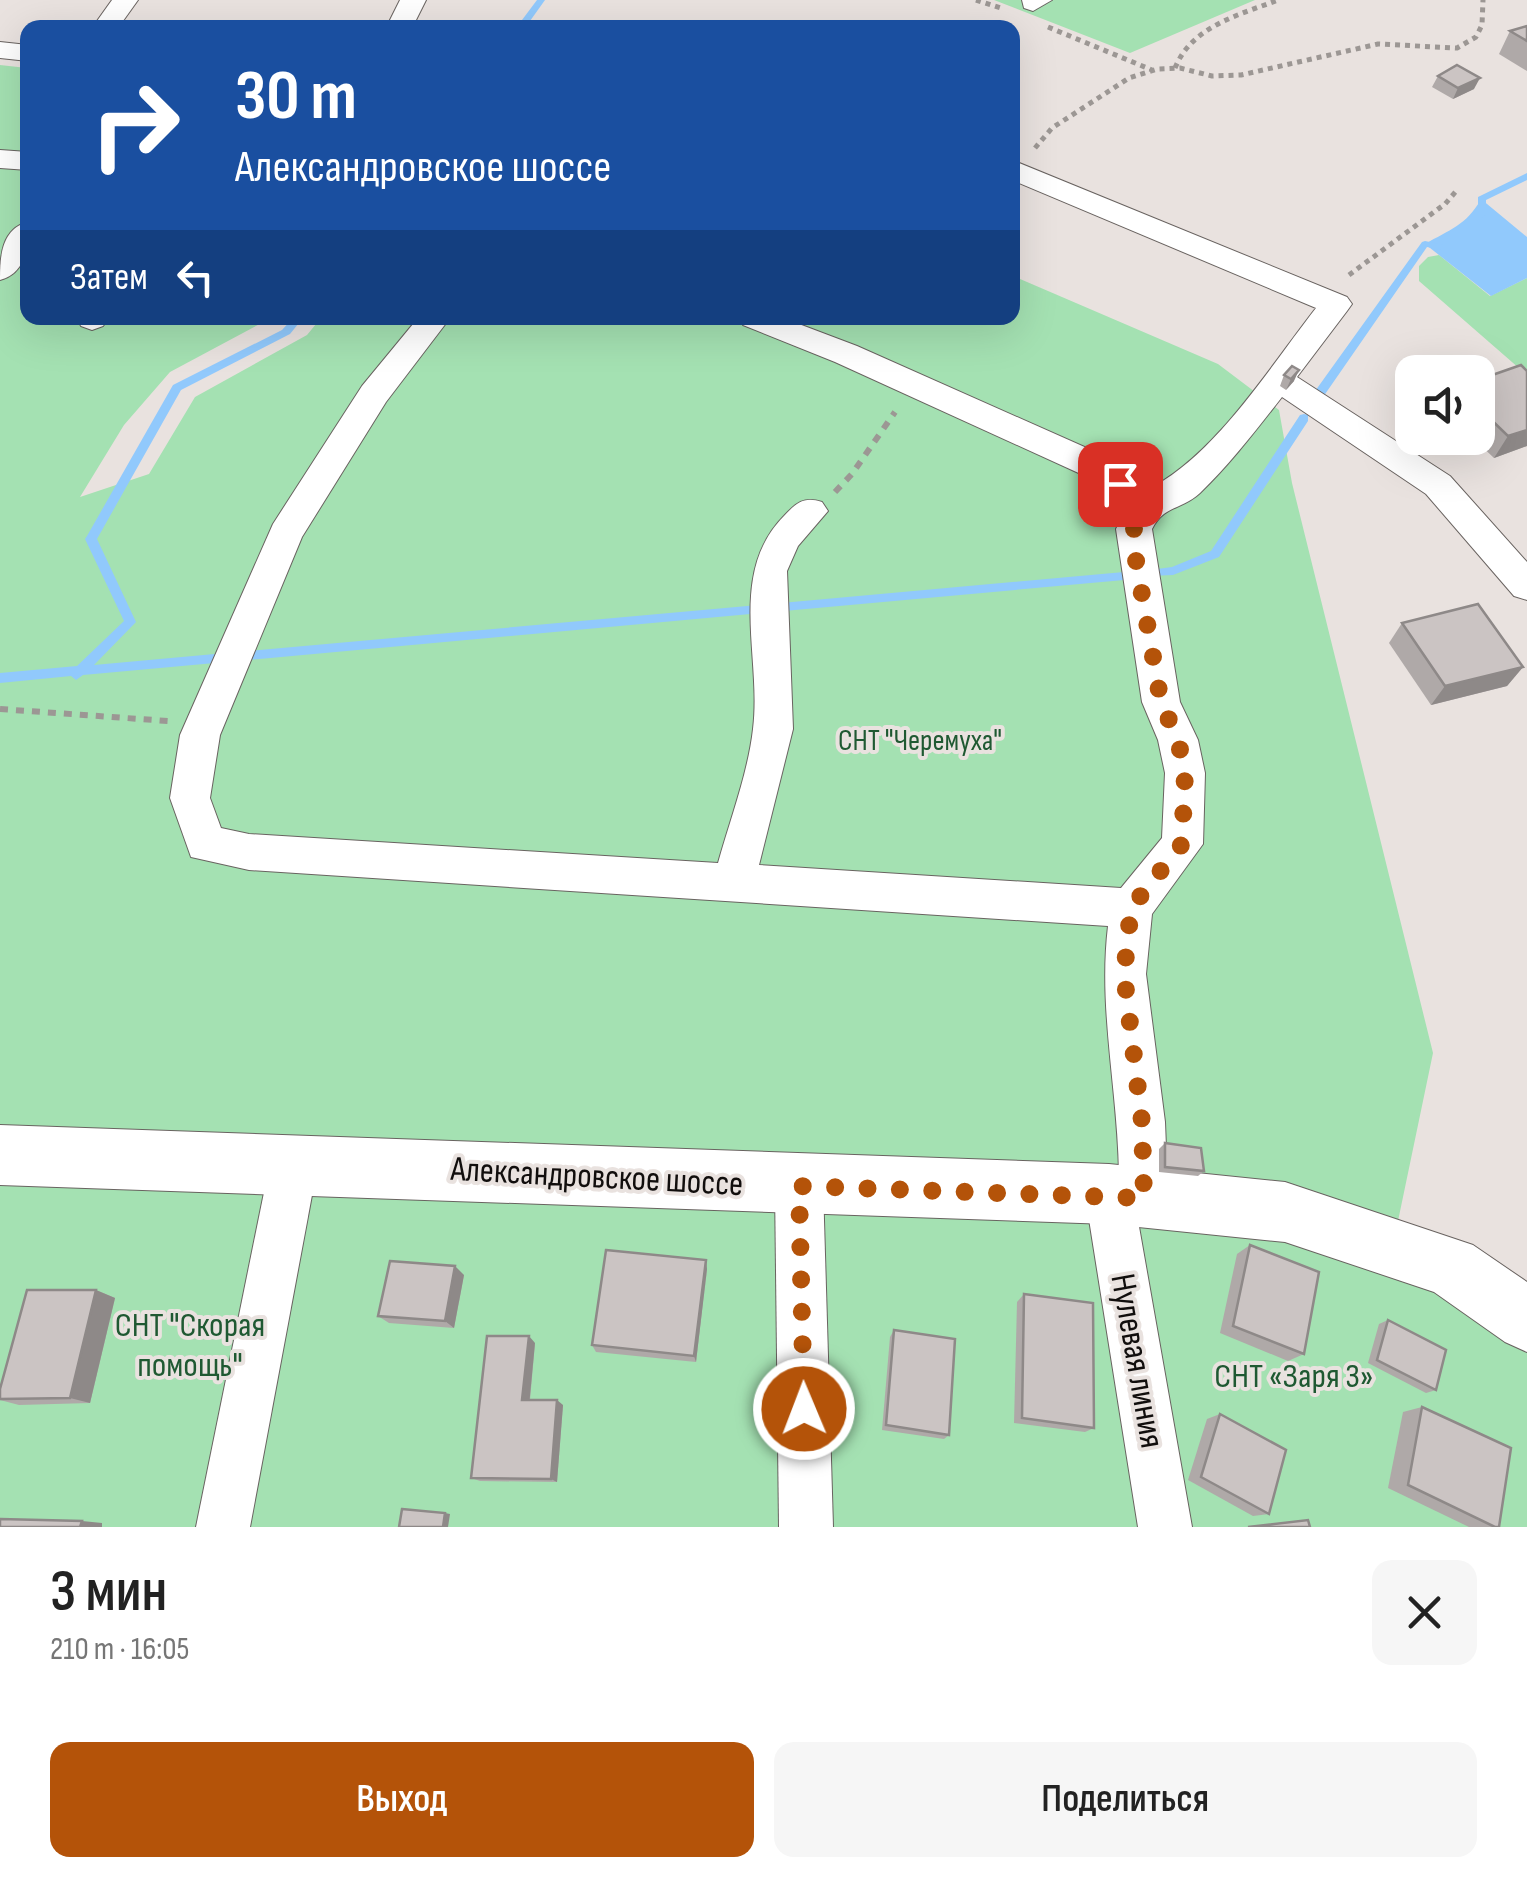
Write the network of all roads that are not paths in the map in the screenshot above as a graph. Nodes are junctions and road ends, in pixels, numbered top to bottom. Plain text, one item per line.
1 (1023, 160) edge
2 (20, 241) edge
3 (0, 270) edge
4 (429, 325) edge
5 (771, 325) edge
6 (1291, 387) edge
7 (810, 511) road end
8 (1140, 518) junction
9 (1527, 586) edge
10 (734, 883) junction
11 (1131, 908) junction
12 (0, 1156) edge
13 (294, 1163) junction
14 (799, 1186) junction
15 (1126, 1196) junction
16 (1527, 1320) edge
17 (223, 1527) edge
18 (806, 1527) edge
19 (1165, 1527) edge

1 - 8 street
2 - 3 street
4 - 10 street
5 - 8 street
6 - 9 street
7 - 10 street
8 - 11 street
10 - 11 street
11 - 15 street, Нулевая линия
12 - 13 street, Александровское шоссе
13 - 14 street, Александровское шоссе
13 - 17 street
14 - 15 street, Александровское шоссе
14 - 18 street
15 - 16 street, Александровское шоссе
15 - 19 street, Нулевая линия

